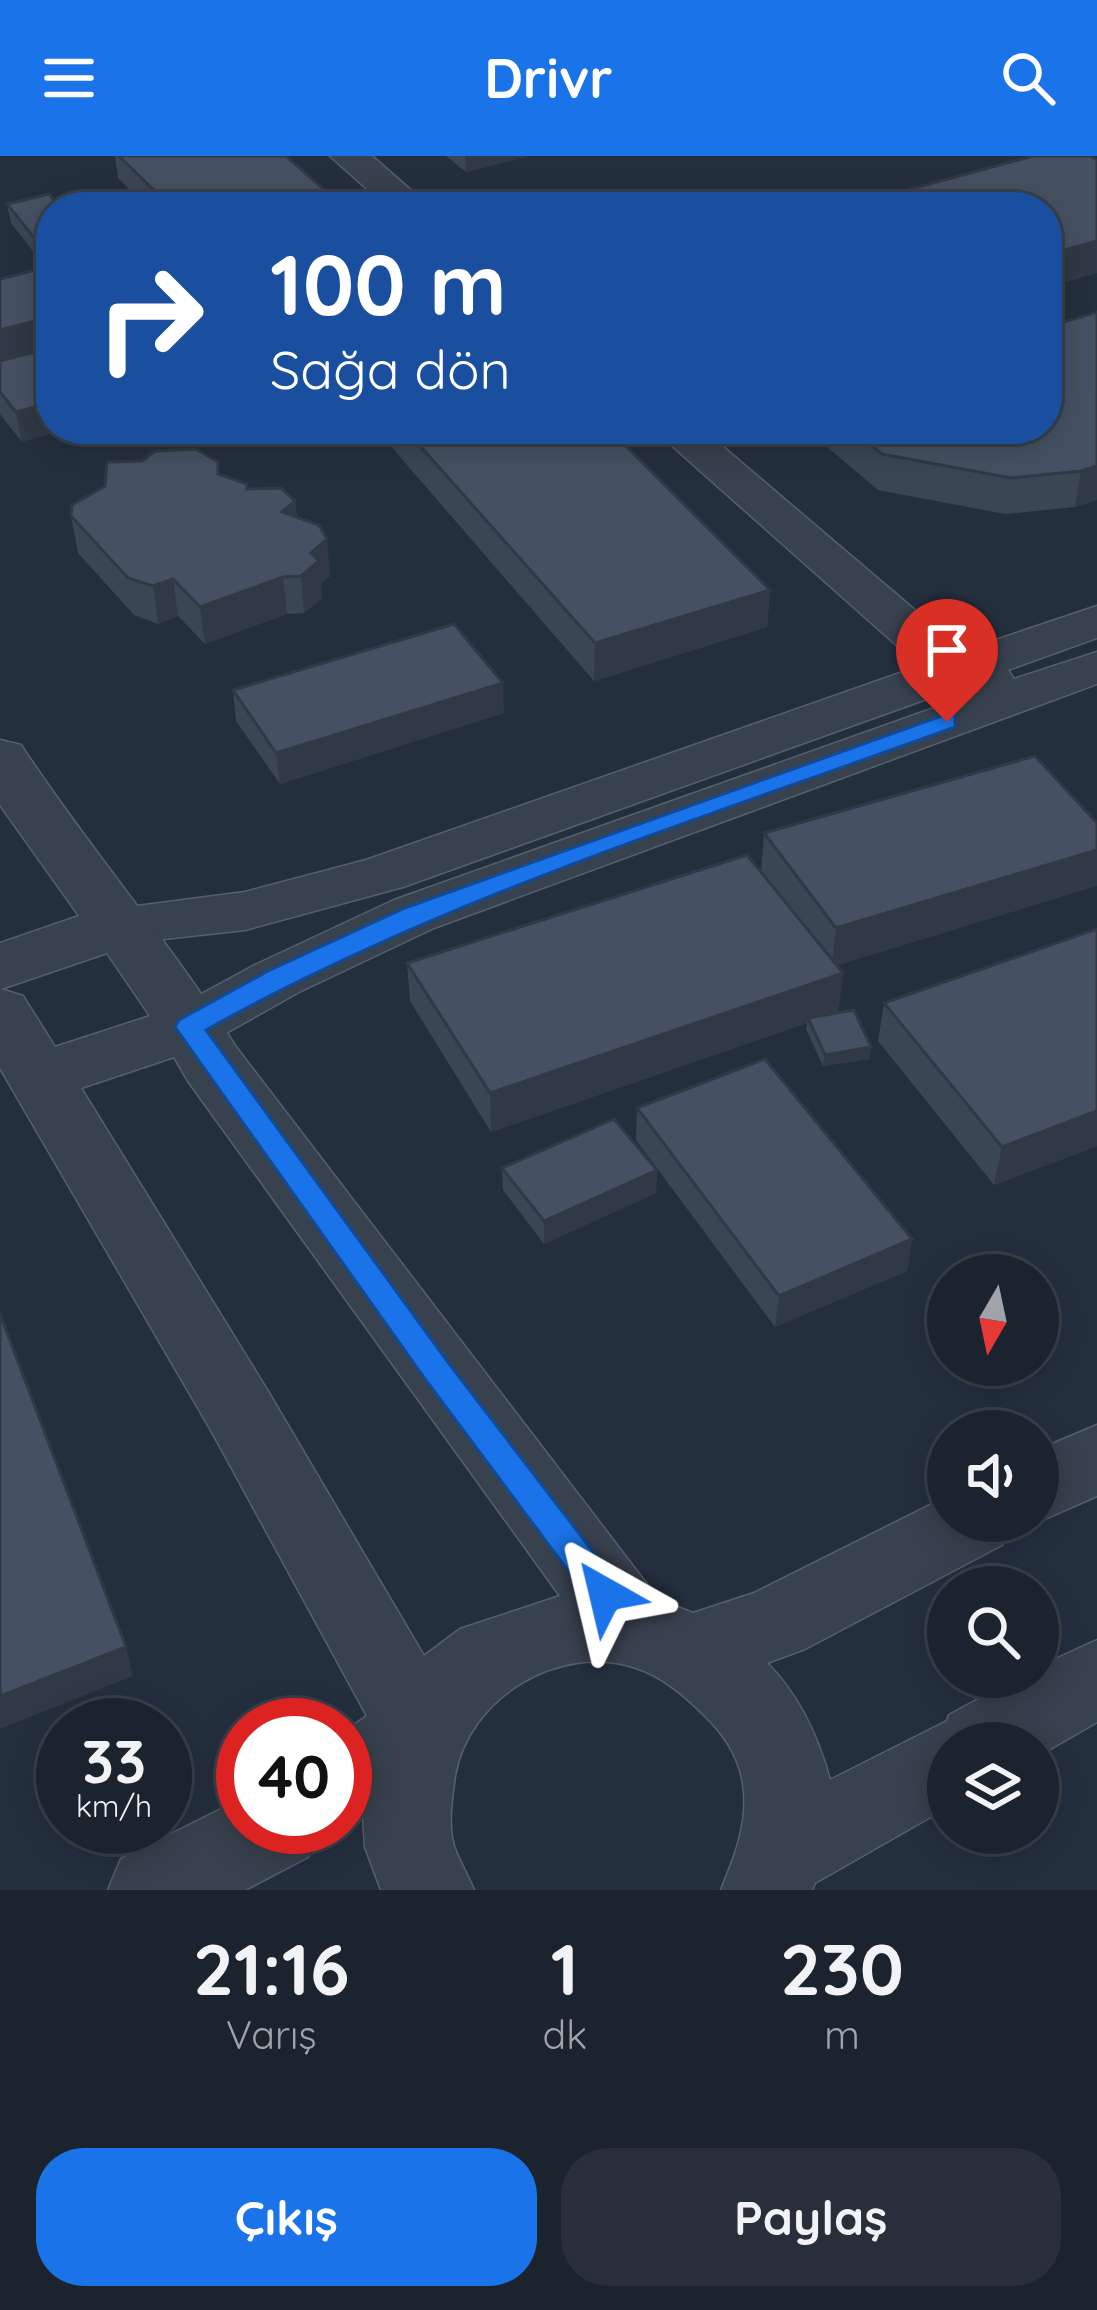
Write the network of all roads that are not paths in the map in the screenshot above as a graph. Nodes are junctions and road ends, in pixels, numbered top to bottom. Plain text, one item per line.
1 (349, 156) edge
2 (393, 192) edge
3 (692, 444) edge
4 (1097, 621) edge
5 (1097, 667) edge
6 (956, 671) junction
7 (1036, 689) junction
8 (0, 758) edge
9 (119, 925) junction
10 (0, 967) edge
11 (0, 1012) edge
12 (189, 1027) junction
13 (40, 1078) junction
14 (1097, 1458) edge
15 (1059, 1477) edge
16 (933, 1542) edge
17 (663, 1640) junction
18 (1097, 1678) edge
19 (1018, 1722) edge
20 (420, 1730) junction
21 (372, 1762) edge
22 (927, 1776) edge
23 (224, 1854) edge
24 (785, 1877) edge
25 (153, 1890) edge
26 (429, 1890) edge

1 - 2 street
3 - 6 street
4 - 6 street
5 - 7 street
6 - 7 street
6 - 9 street
7 - 12 street
8 - 9 street
9 - 10 street
9 - 12 street
11 - 13 street
12 - 13 street
12 - 17 street
13 - 20 street
14 - 15 street
16 - 17 street
17 - 20 street
17 - 24 street
18 - 19 street
20 - 21 street
20 - 26 street
22 - 24 street
23 - 25 street

